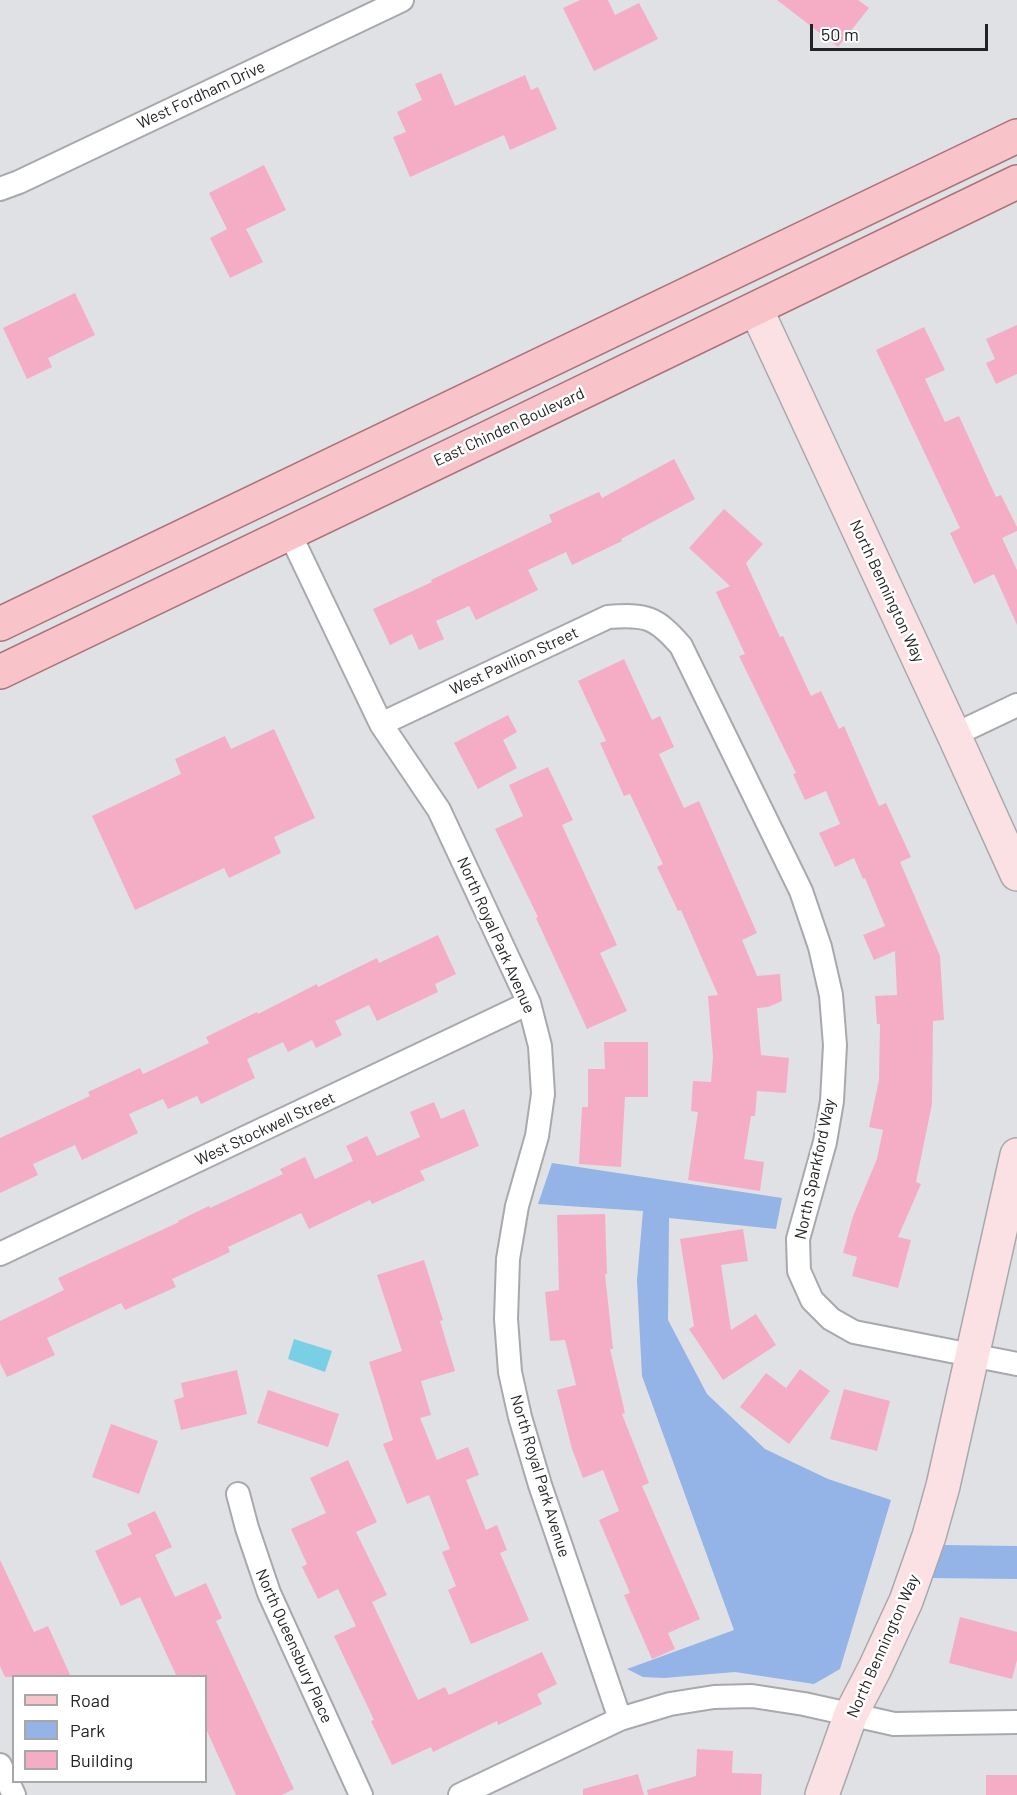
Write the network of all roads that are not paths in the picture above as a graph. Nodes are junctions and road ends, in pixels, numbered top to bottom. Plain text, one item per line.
1 (402, 0) edge
2 (1017, 136) edge
3 (1017, 182) edge
4 (0, 189) edge
5 (703, 286) junction
6 (756, 309) junction
7 (289, 531) junction
8 (651, 618) joint
9 (0, 624) edge
10 (0, 672) edge
11 (1017, 705) edge
12 (381, 724) junction
13 (954, 735) junction
14 (1017, 874) edge
15 (529, 1003) junction
16 (1017, 1155) edge
17 (0, 1254) edge
18 (972, 1355) junction
19 (1017, 1365) edge
20 (238, 1494) dead end
21 (851, 1714) junction
22 (620, 1719) junction
23 (1017, 1722) edge
24 (0, 1765) edge
25 (14, 1795) edge
26 (361, 1795) edge
27 (460, 1795) edge
28 (822, 1795) edge

1 - 4 street, West Fordham Drive
2 - 5 main road
3 - 6 main road, East Chinden Boulevard
5 - 7 main road
5 - 9 main road
6 - 7 main road, East Chinden Boulevard
6 - 13 street, North Bennington Way
7 - 10 main road, East Chinden Boulevard
7 - 12 street, North Royal Park Avenue
8 - 12 street, West Pavilion Street
8 - 18 street, North Sparkford Way
11 - 13 street
12 - 15 street, North Royal Park Avenue
13 - 14 street, North Bennington Way
15 - 17 street, West Stockwell Street
15 - 22 street, North Royal Park Avenue
16 - 18 street, North Bennington Way
18 - 19 street
18 - 21 street, North Bennington Way
20 - 26 street, North Queensbury Place
21 - 22 street
21 - 23 street
21 - 28 street, North Bennington Way
22 - 27 street
24 - 25 street

